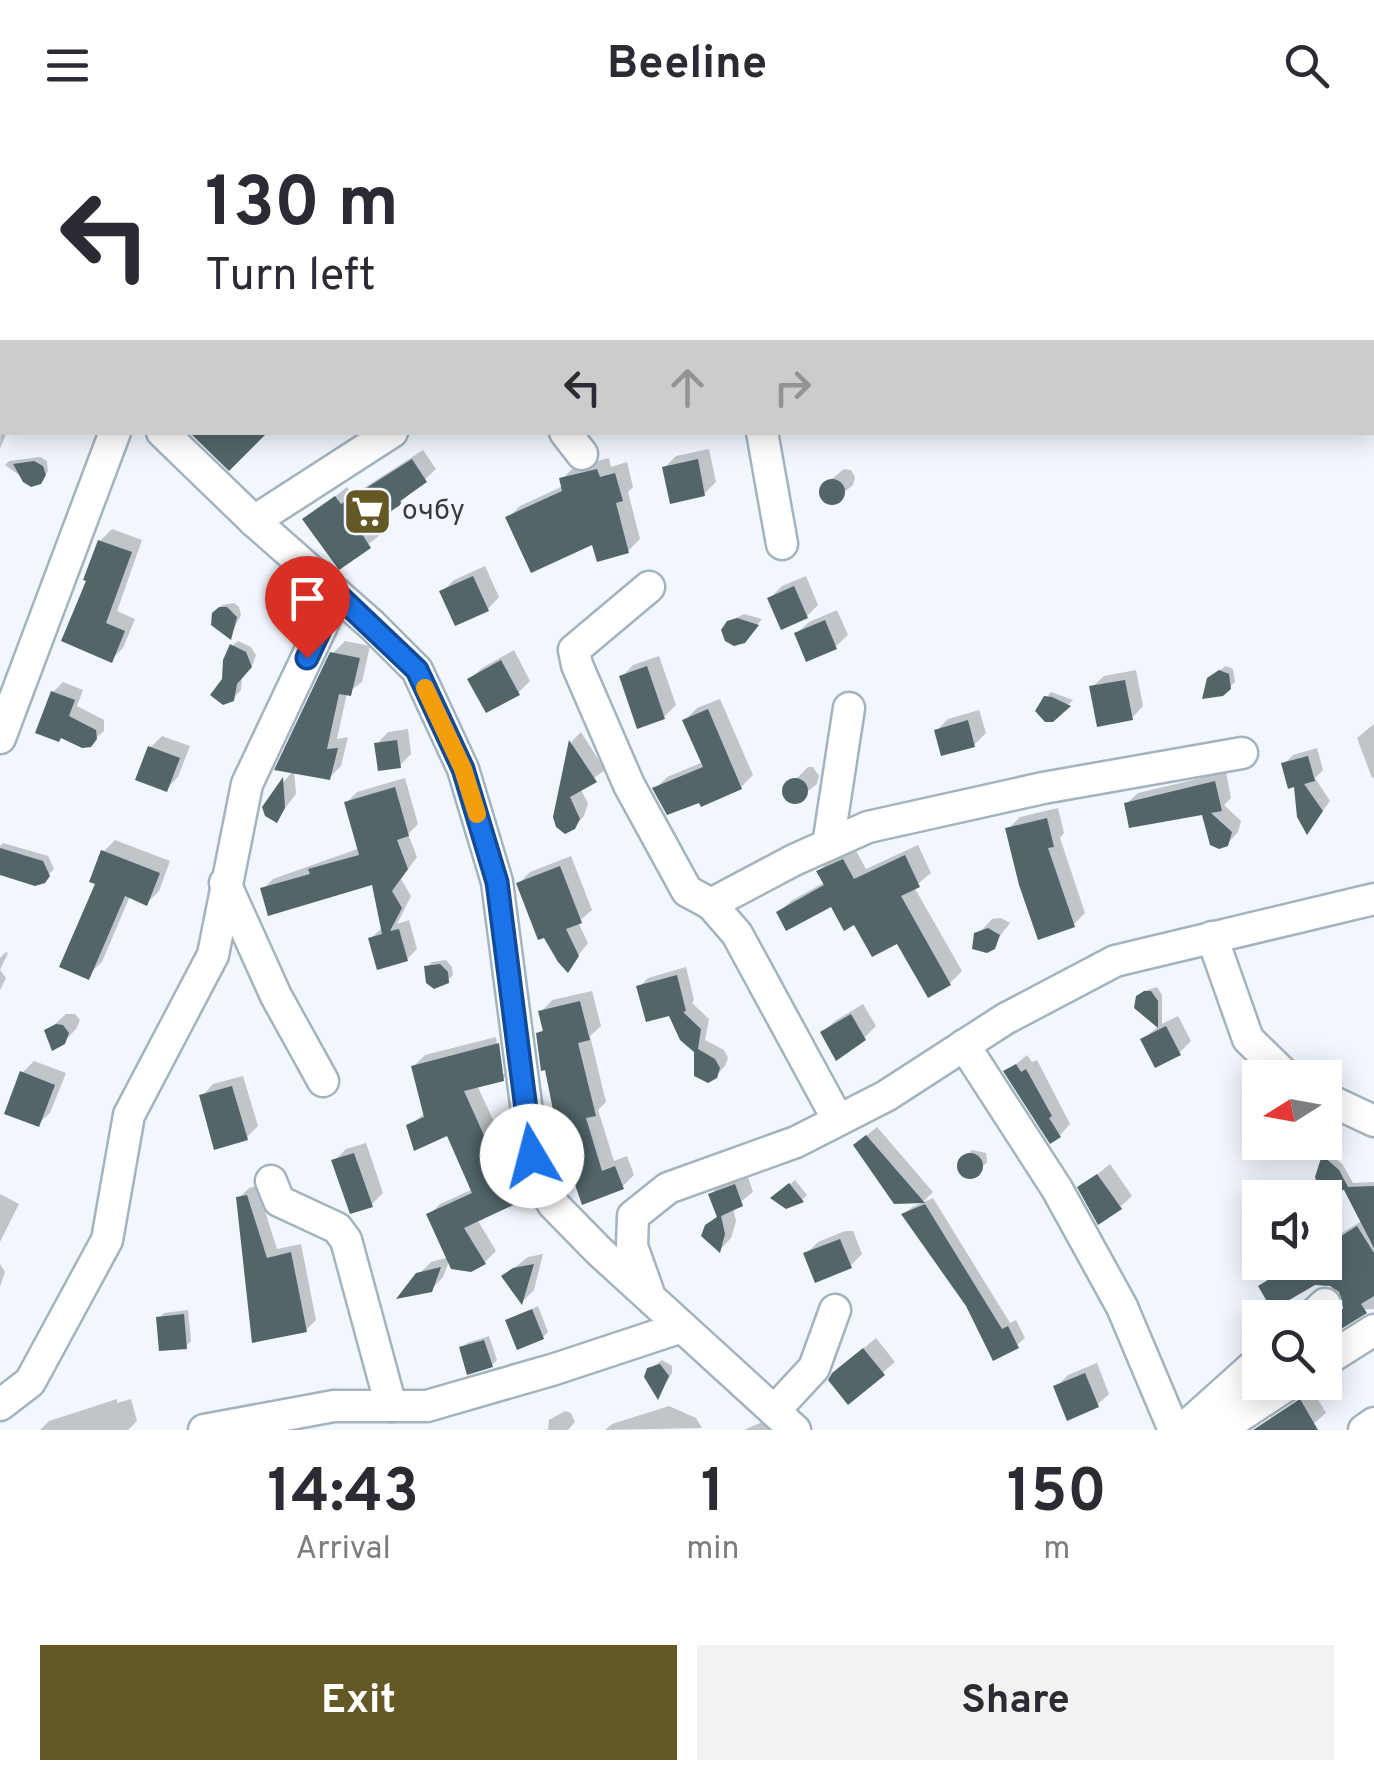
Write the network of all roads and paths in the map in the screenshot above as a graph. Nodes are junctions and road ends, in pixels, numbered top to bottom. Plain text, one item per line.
1 (115, 435) edge
2 (165, 435) edge
3 (387, 435) edge
4 (763, 435) edge
5 (254, 522) junction
6 (782, 544) dead end
7 (649, 587) dead end
8 (337, 594) junction
9 (849, 708) dead end
10 (0, 738) edge
11 (1242, 753) dead end
12 (828, 845) junction
13 (225, 883) junction
14 (1374, 899) edge
15 (711, 904) junction
16 (1212, 937) junction
17 (964, 1045) junction
18 (1270, 1060) edge
19 (323, 1080) dead end
20 (1342, 1106) edge
21 (838, 1120) junction
22 (1374, 1121) edge
23 (271, 1181) dead end
24 (651, 1299) junction
25 (835, 1310) dead end
26 (682, 1327) junction
27 (1374, 1330) edge
28 (1342, 1351) edge
29 (1242, 1376) edge
30 (1264, 1400) edge
31 (0, 1405) edge
32 (391, 1406) junction
33 (784, 1420) edge
34 (1374, 1423) edge
35 (204, 1430) edge
36 (1174, 1430) edge
37 (1182, 1430) edge
38 (1218, 1430) edge
39 (1364, 1430) edge

1 - 10 street
2 - 5 street
3 - 5 street
4 - 6 street
5 - 8 street
7 - 15 street
8 - 13 street
8 - 24 street
9 - 12 street
11 - 12 street
12 - 15 street
13 - 19 street
13 - 31 street
14 - 16 street
15 - 21 street
16 - 17 street
16 - 18 street
17 - 21 street
17 - 36 street
20 - 22 street
21 - 24 street
23 - 32 street
24 - 26 street
25 - 33 street
26 - 32 street
26 - 33 street
27 - 28 street
29 - 37 street
30 - 38 street
32 - 35 street
34 - 39 street

